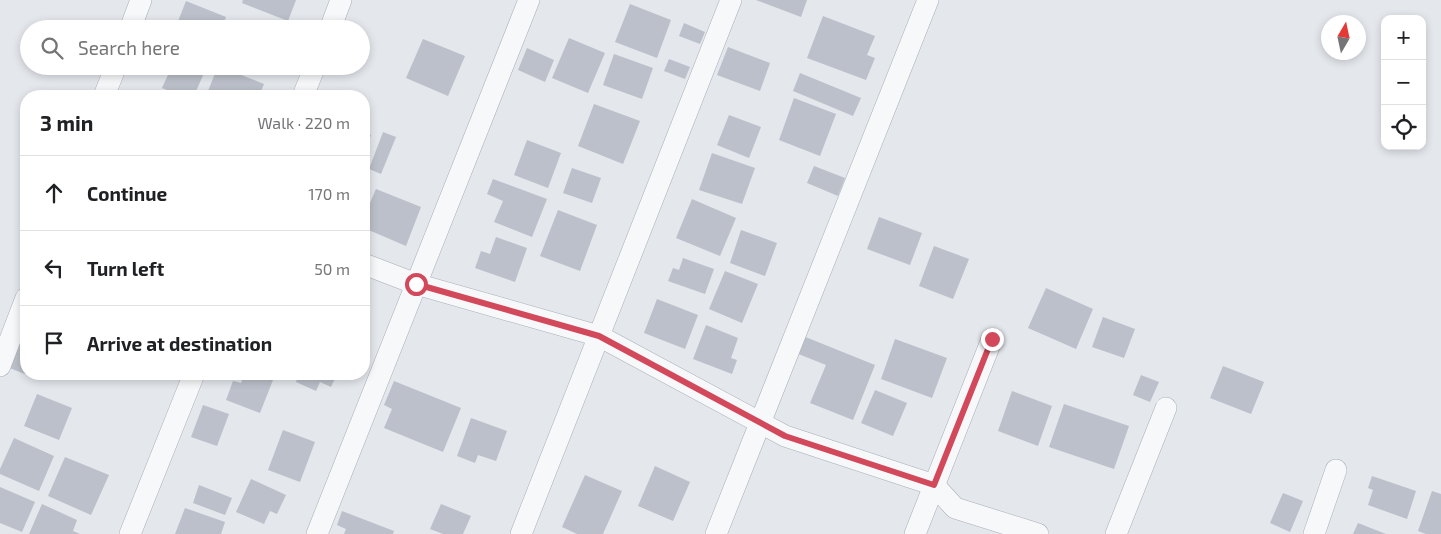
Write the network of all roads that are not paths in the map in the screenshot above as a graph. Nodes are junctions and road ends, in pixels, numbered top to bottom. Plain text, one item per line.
1 (141, 0) edge
2 (341, 0) edge
3 (529, 0) edge
4 (731, 0) edge
5 (928, 0) edge
6 (133, 20) edge
7 (333, 20) edge
8 (112, 75) edge
9 (311, 75) edge
10 (106, 90) edge
11 (305, 90) edge
12 (370, 266) edge
13 (416, 284) junction
14 (20, 314) edge
15 (599, 336) junction
16 (992, 339) dead end
17 (0, 366) edge
18 (192, 380) edge
19 (1166, 408) dead end
20 (760, 421) junction
21 (1336, 470) dead end
22 (934, 485) junction
23 (130, 534) edge
24 (317, 534) edge
25 (521, 534) edge
26 (716, 534) edge
27 (915, 534) edge
28 (1038, 534) edge
29 (1116, 534) edge
30 (1314, 534) edge

1 - 6 street
2 - 7 street
3 - 13 street
4 - 15 street
5 - 20 street
8 - 10 street
9 - 11 street
12 - 13 street
13 - 15 street
13 - 24 street
14 - 17 street
15 - 20 street
15 - 25 street
16 - 22 street
18 - 23 street
19 - 29 street
20 - 22 street
20 - 26 street
21 - 30 street
22 - 27 street
22 - 28 street

